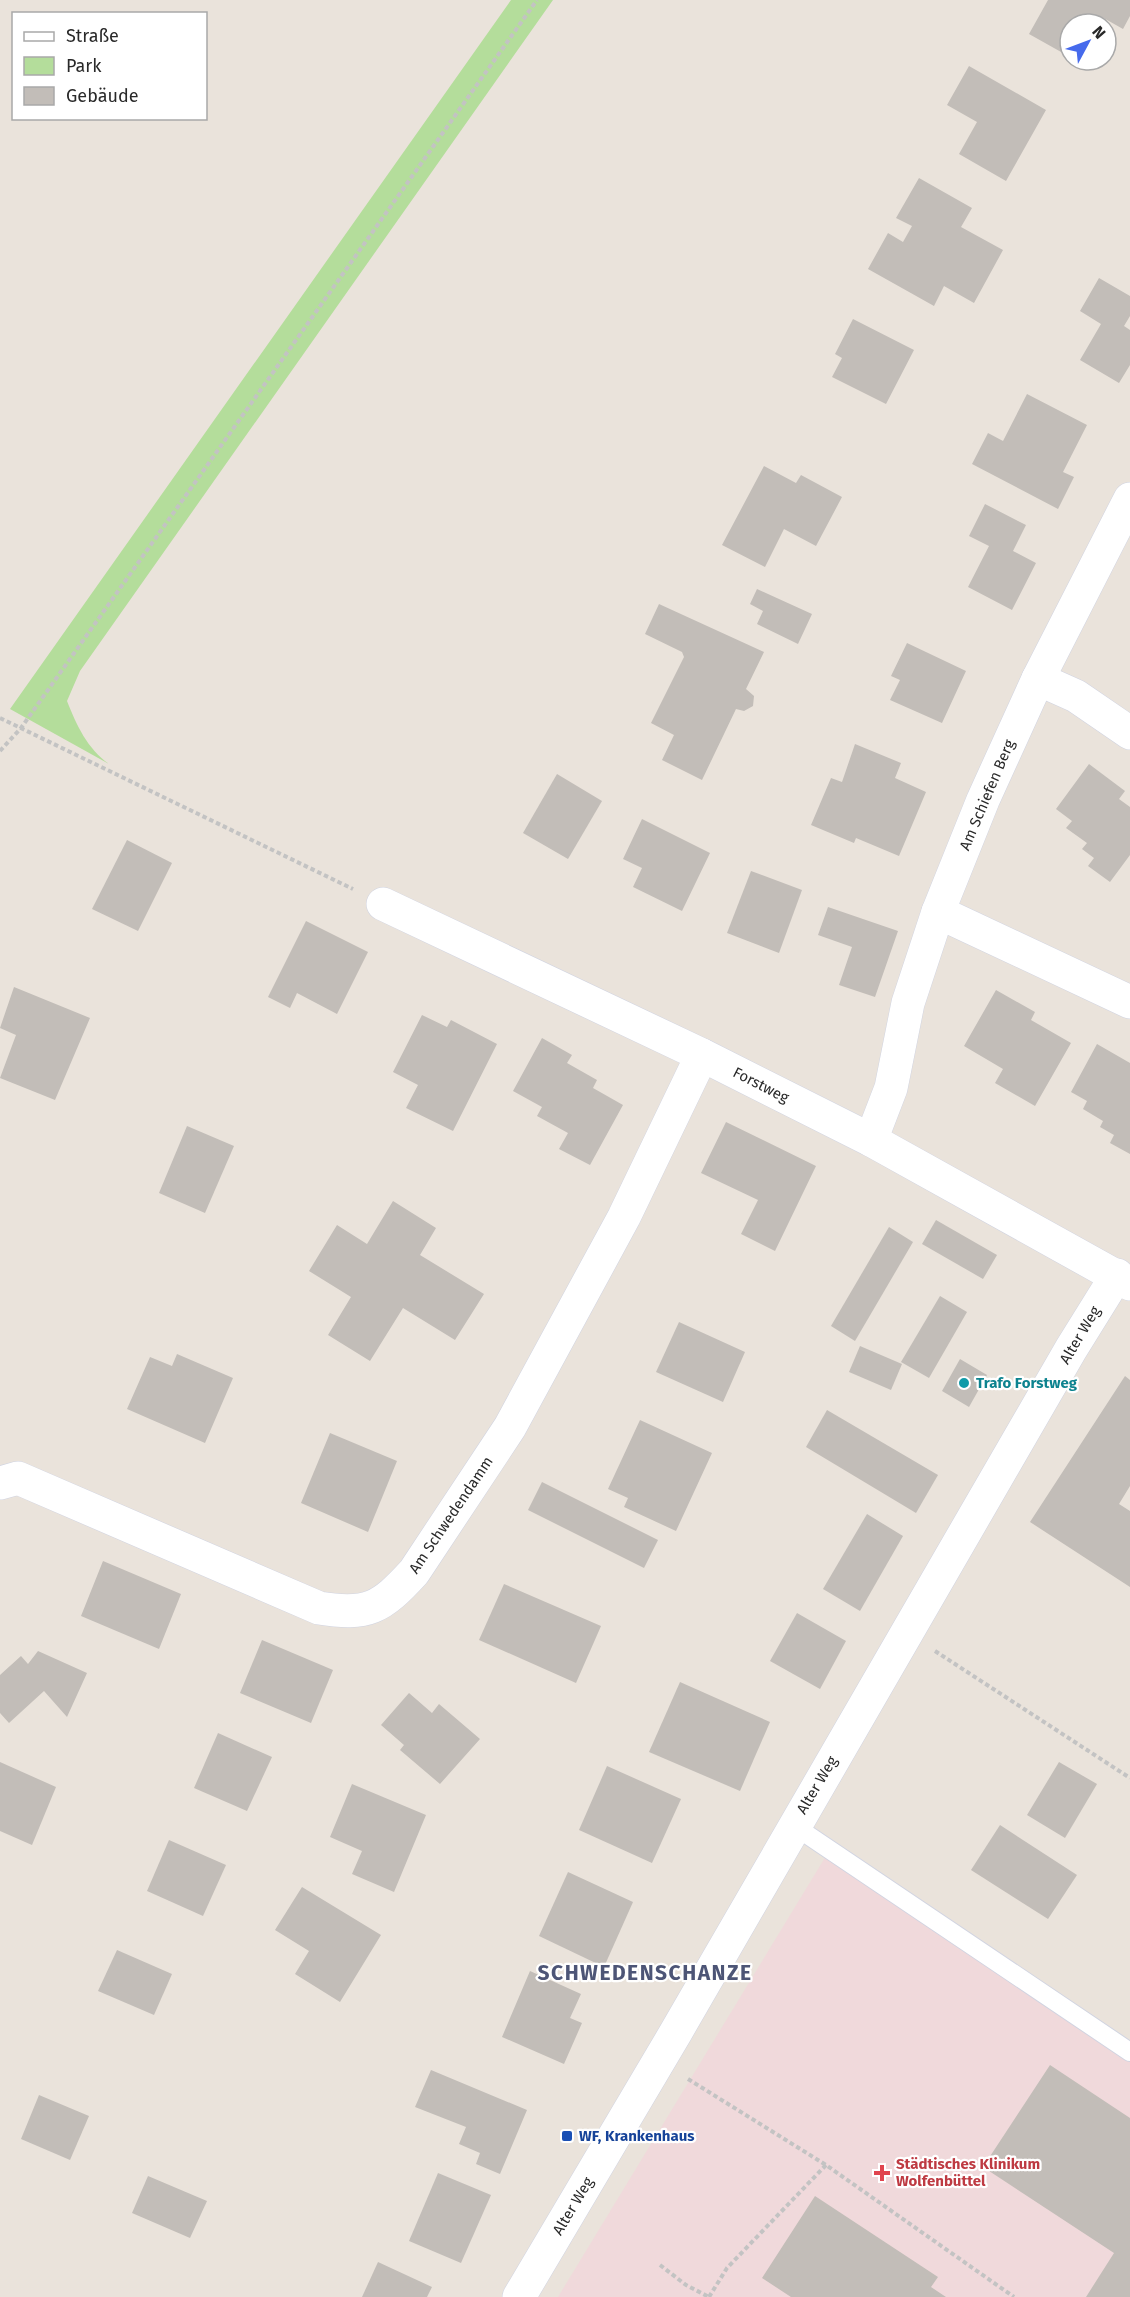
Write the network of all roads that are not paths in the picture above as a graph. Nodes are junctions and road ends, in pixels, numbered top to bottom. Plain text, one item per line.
1 (1130, 499) edge
2 (1038, 679) junction
3 (1130, 733) edge
4 (383, 904) road end
5 (938, 912) junction
6 (1130, 1002) edge
7 (702, 1055) junction
8 (871, 1140) junction
9 (1123, 1279) edge
10 (0, 1483) edge
11 (793, 1825) junction
12 (1130, 2052) edge
13 (519, 2297) edge

1 - 2 street, Am Schiefen Berg
2 - 3 street
2 - 5 street, Am Schiefen Berg
4 - 7 street, Forstweg
5 - 6 street
5 - 8 street, Am Schiefen Berg
7 - 8 street, Forstweg
7 - 10 street, Am Schwedendamm
8 - 9 street, Forstweg
9 - 11 street, Alter Weg
11 - 12 lane
11 - 13 street, Alter Weg

